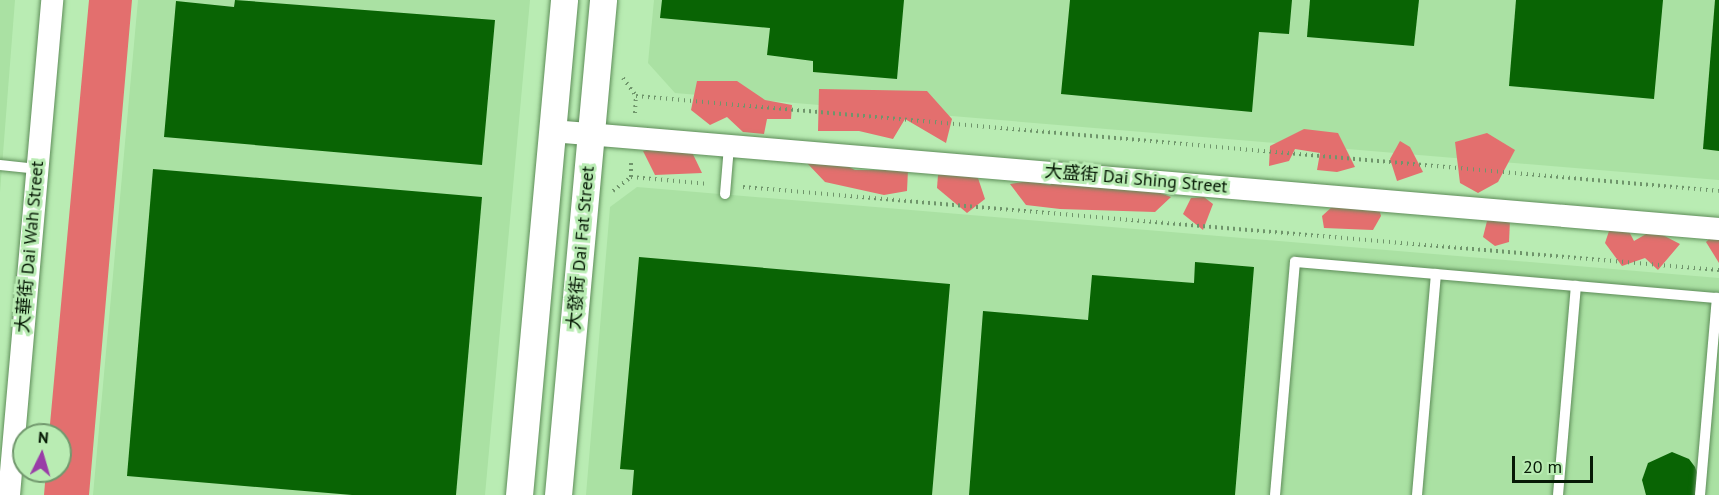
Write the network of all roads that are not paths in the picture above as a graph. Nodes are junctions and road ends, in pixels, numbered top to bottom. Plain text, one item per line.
1 (52, 0) edge
2 (564, 0) edge
3 (603, 0) edge
4 (552, 131) junction
5 (592, 134) junction
6 (729, 146) junction
7 (0, 165) edge
8 (37, 169) junction
9 (725, 190) road end
10 (1719, 230) edge
11 (1436, 274) junction
12 (1576, 286) junction
13 (1718, 298) edge
14 (9, 495) edge
15 (519, 495) edge
16 (558, 495) edge
17 (1275, 495) edge
18 (1417, 495) edge
19 (1558, 495) edge
20 (1700, 495) edge

1 - 8 street, 大華街 Dai Wah Street
2 - 4 street
3 - 5 street, 大發街 Dai Fat Street
4 - 5 street, 大盛街 Dai Shing Street
4 - 15 street
5 - 6 street, 大盛街 Dai Shing Street
5 - 16 street, 大發街 Dai Fat Street
6 - 9 lane
6 - 10 street, 大盛街 Dai Shing Street
7 - 8 lane
8 - 14 street, 大華街 Dai Wah Street
11 - 12 lane
11 - 17 lane
11 - 18 lane
12 - 13 lane
12 - 19 lane
13 - 20 lane

